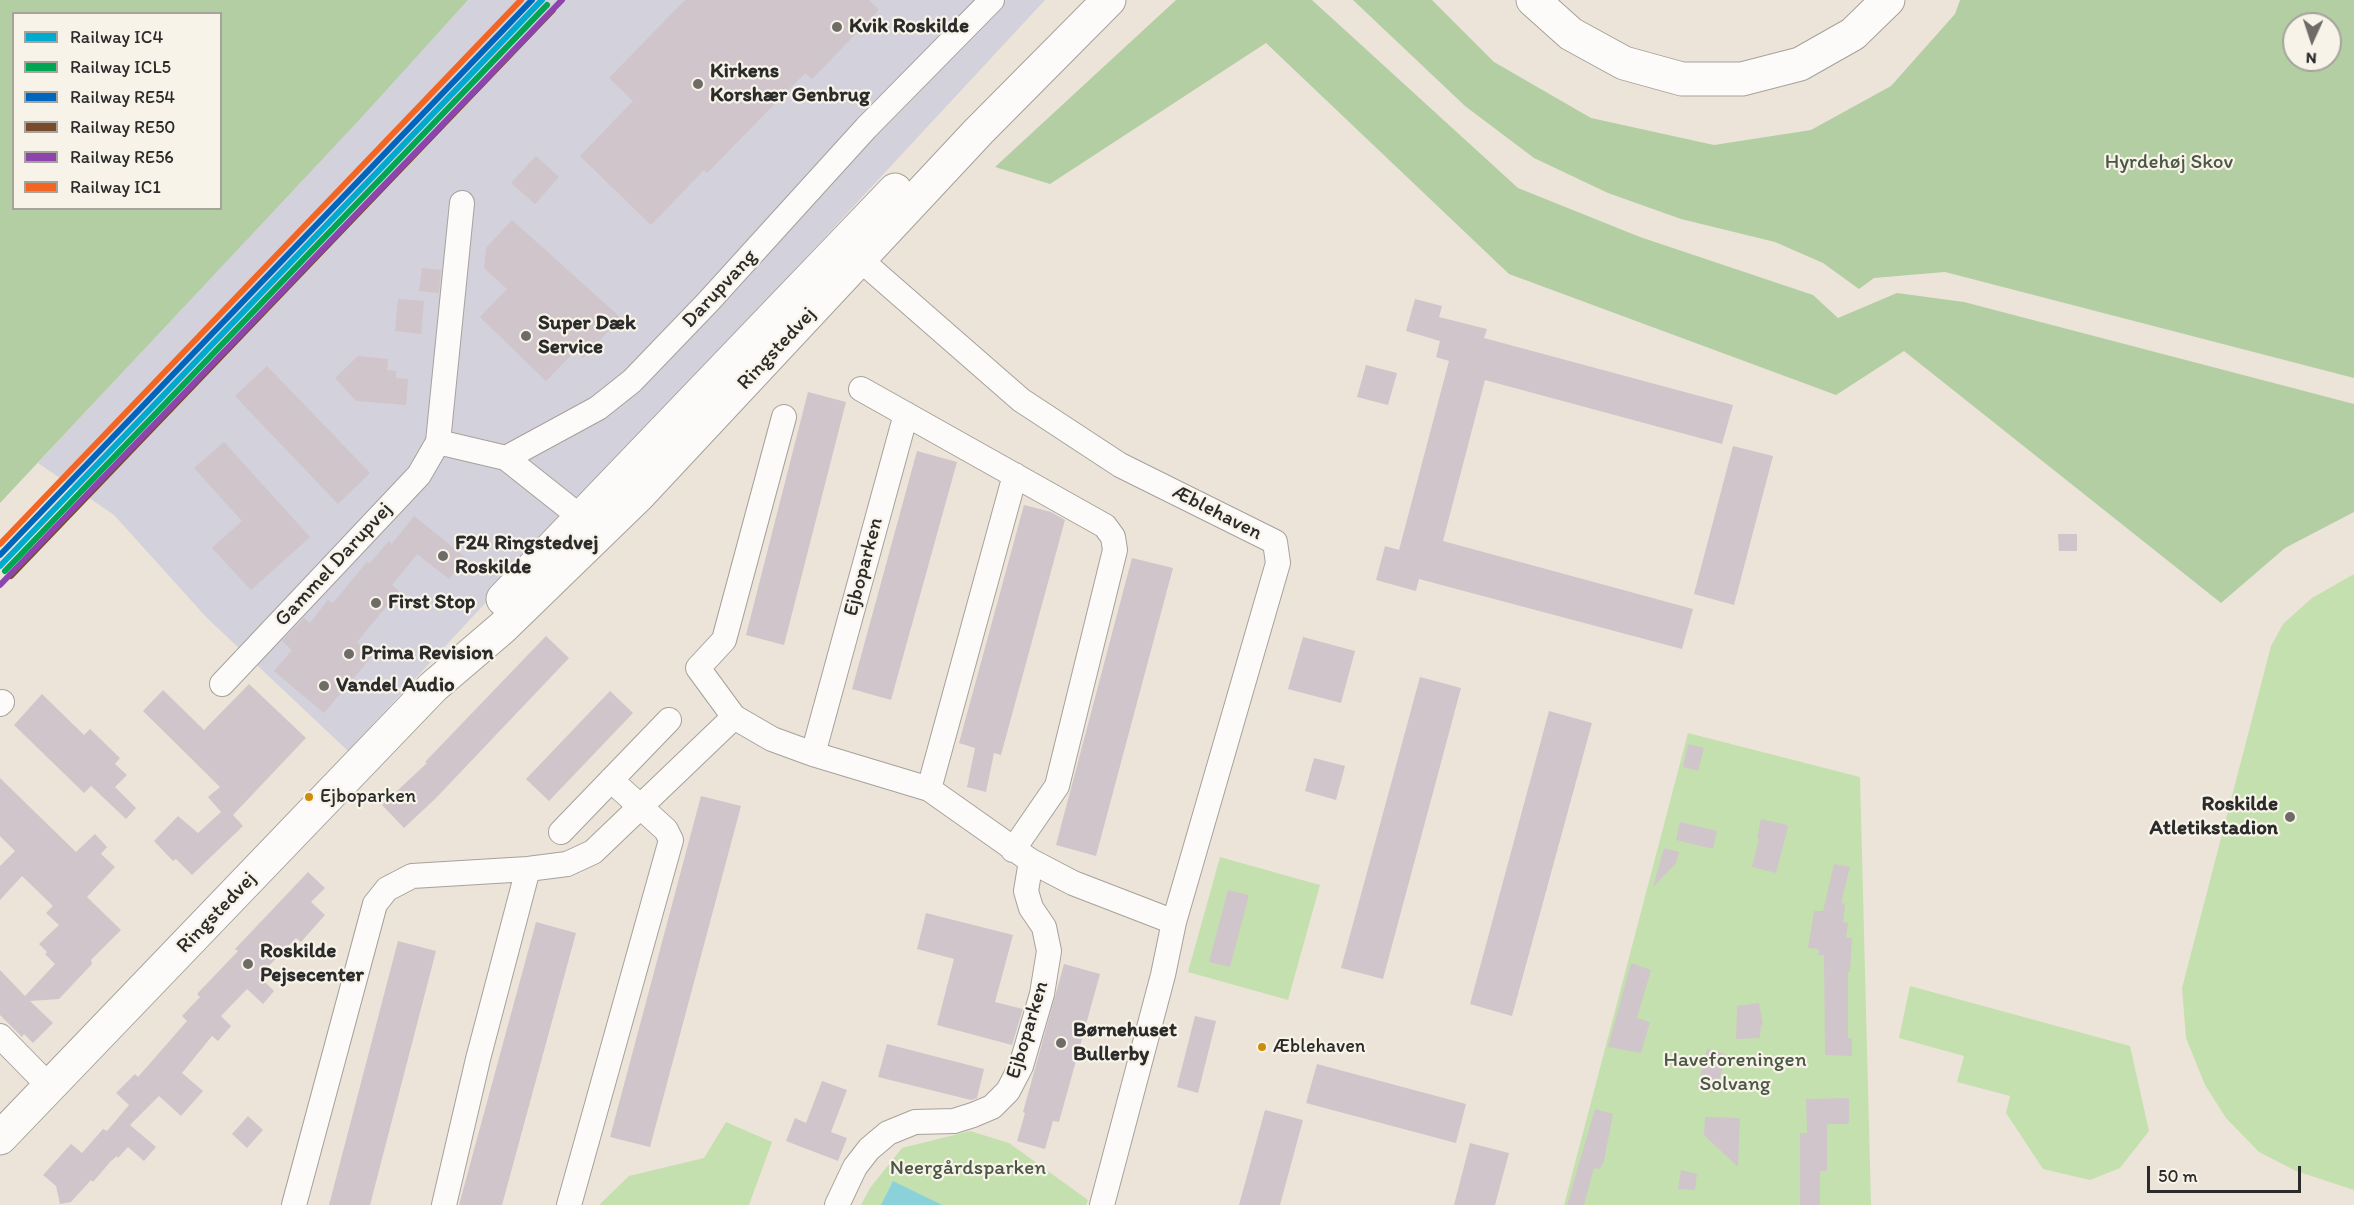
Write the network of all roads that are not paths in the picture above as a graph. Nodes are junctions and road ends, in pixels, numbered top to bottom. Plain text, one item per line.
1 (992, 0) edge
2 (1077, 0) edge
3 (1109, 0) edge
4 (1533, 0) edge
5 (1888, 0) edge
6 (462, 203) dead end
7 (852, 252) junction
8 (861, 389) dead end
9 (906, 414) junction
10 (784, 417) dead end
11 (438, 442) junction
12 (506, 458) junction
13 (1015, 475) junction
14 (591, 525) junction
15 (222, 684) dead end
16 (734, 717) junction
17 (669, 720) dead end
18 (813, 754) junction
19 (611, 780) junction
20 (929, 789) junction
21 (641, 808) junction
22 (561, 832) dead end
23 (1022, 855) junction
24 (528, 869) junction
25 (1174, 922) junction
26 (0, 1036) edge
27 (49, 1086) junction
28 (0, 1138) edge
29 (294, 1205) edge
30 (444, 1205) edge
31 (569, 1205) edge
32 (837, 1205) edge
33 (1102, 1205) edge

1 - 12 street, Darupvang
2 - 7 main road, Ringstedvej
3 - 7 main road, Ringstedvej
4 - 5 main road
6 - 11 street, Gammel Darupvej
7 - 14 main road, Ringstedvej
7 - 25 street, Æblehaven
8 - 9 street, Ejboparken
9 - 13 street, Ejboparken
9 - 18 street, Ejboparken
10 - 16 street
11 - 12 street
11 - 15 street, Gammel Darupvej
12 - 14 street
13 - 20 street
13 - 23 street, Ejboparken
14 - 27 main road, Ringstedvej
16 - 18 street
16 - 21 street
17 - 19 street
18 - 20 street
19 - 21 street
19 - 22 street
20 - 23 street
21 - 24 street
21 - 31 street
23 - 25 street
23 - 32 street, Ejboparken
24 - 29 street
24 - 30 street
25 - 33 street, Æblehaven
26 - 27 street
27 - 28 main road, Ringstedvej

